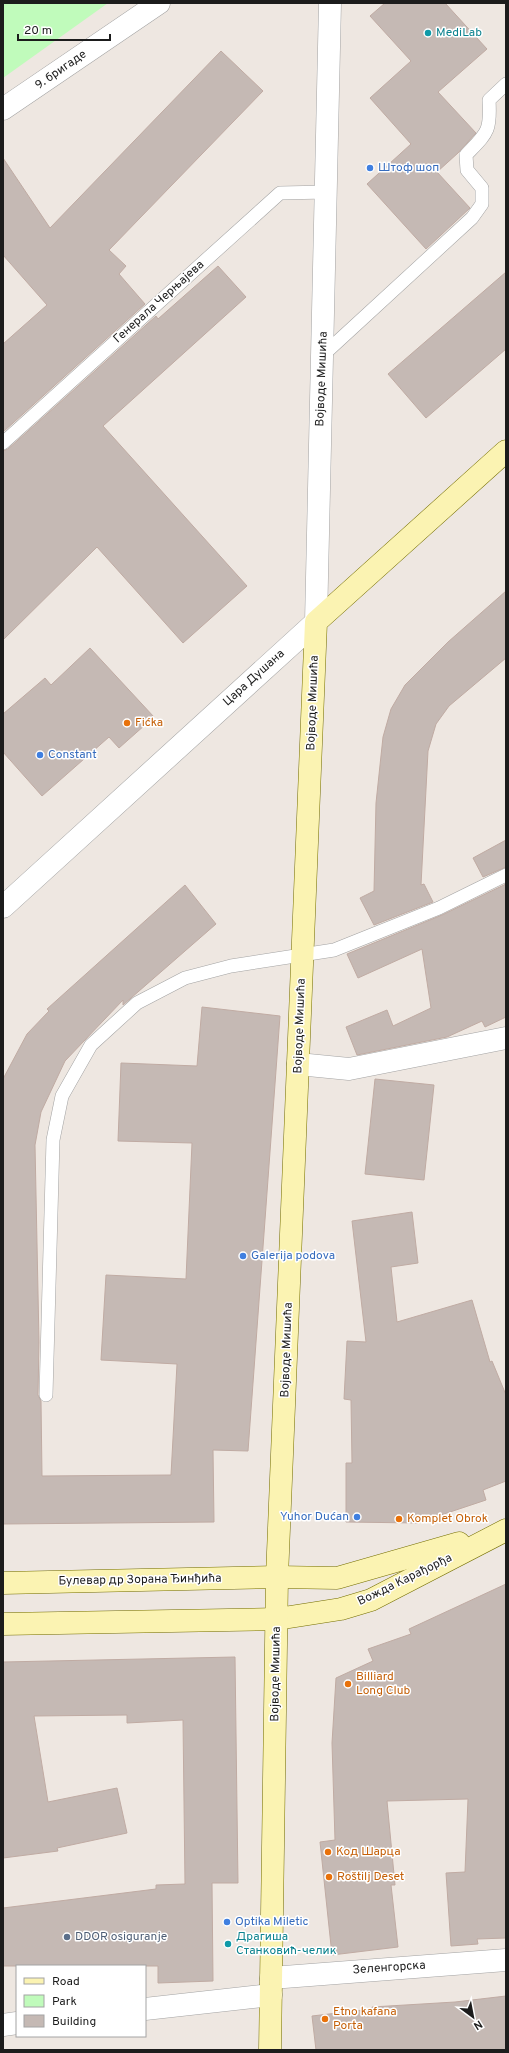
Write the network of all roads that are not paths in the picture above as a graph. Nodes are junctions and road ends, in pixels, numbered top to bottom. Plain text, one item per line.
1 (159, 3) edge
2 (330, 3) edge
3 (506, 84) edge
4 (3, 109) edge
5 (327, 192) junction
6 (323, 355) junction
7 (3, 443) edge
8 (506, 451) edge
9 (316, 622) junction
10 (506, 875) edge
11 (3, 907) edge
12 (302, 955) junction
13 (506, 1038) edge
14 (298, 1064) junction
15 (46, 1394) dead end
16 (505, 1530) edge
17 (277, 1577) junction
18 (3, 1583) edge
19 (277, 1619) junction
20 (3, 1624) edge
21 (506, 1960) edge
22 (271, 1986) junction
23 (146, 2009) edge
24 (16, 2023) edge
25 (3, 2024) edge
26 (270, 2050) edge

1 - 4 street, 9. бригаде
2 - 5 street, Војводе Мишића
3 - 6 lane
5 - 6 street, Војводе Мишића
5 - 7 lane, Генерала Черњајева
6 - 9 street, Војводе Мишића
8 - 9 street, Цара Душана
9 - 11 street, Цара Душана
9 - 12 street, Војводе Мишића
10 - 12 lane
12 - 14 street, Војводе Мишића
12 - 15 lane
13 - 14 street
14 - 17 street, Војводе Мишића
16 - 17 street, Вожда Карађорђа
16 - 19 street, Вожда Карађорђа
17 - 18 street, Булевар др Зорана Ђинђића
17 - 19 street, Војводе Мишића
19 - 20 street
19 - 22 street, Војводе Мишића
21 - 22 street, Зеленгорска
22 - 23 street, Зеленгорска
22 - 26 street, Војводе Мишића
24 - 25 street

